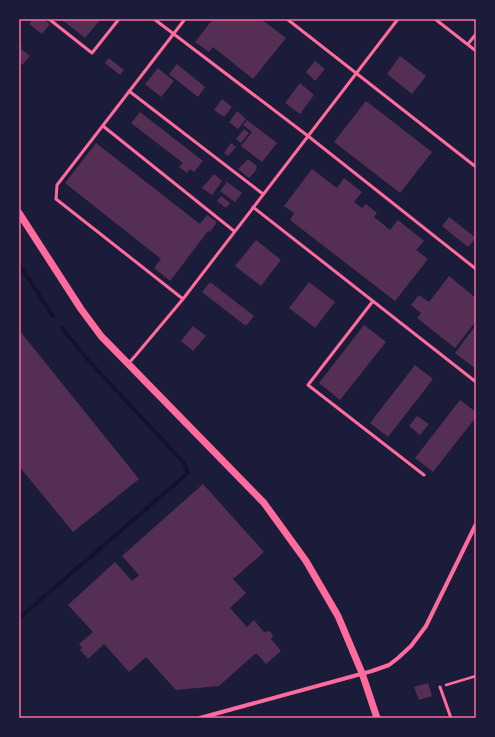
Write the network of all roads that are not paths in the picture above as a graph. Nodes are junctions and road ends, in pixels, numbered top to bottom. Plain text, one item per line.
1 (49, 19) edge
2 (119, 19) edge
3 (154, 19) edge
4 (185, 19) edge
5 (287, 19) edge
6 (398, 19) edge
7 (435, 19) edge
8 (173, 34) junction
9 (476, 34) edge
10 (468, 44) junction
11 (476, 51) edge
12 (356, 73) junction
13 (129, 91) junction
14 (103, 126) junction
15 (308, 136) junction
16 (476, 167) edge
17 (262, 194) junction
18 (253, 207) junction
19 (19, 212) edge
20 (234, 231) junction
21 (476, 269) edge
22 (183, 299) junction
23 (373, 302) junction
24 (127, 364) junction
25 (476, 382) edge
26 (424, 475) dead end
27 (476, 524) edge
28 (362, 673) junction
29 (440, 687) road end
30 (200, 718) edge
31 (377, 718) edge
32 (450, 718) edge

1 - 2 lane
3 - 8 lane
4 - 8 lane
5 - 12 lane
6 - 12 lane
7 - 10 lane
8 - 13 lane
8 - 15 lane
9 - 10 lane
10 - 11 lane
12 - 15 lane
12 - 16 lane
13 - 14 lane
13 - 17 lane
14 - 20 lane
14 - 22 lane
15 - 17 lane
15 - 21 lane
17 - 18 lane
18 - 20 lane
18 - 23 lane
19 - 24 street
20 - 22 lane
22 - 24 lane
23 - 25 lane
23 - 26 lane
24 - 28 street
27 - 28 street
28 - 30 street
28 - 31 street
29 - 32 lane

